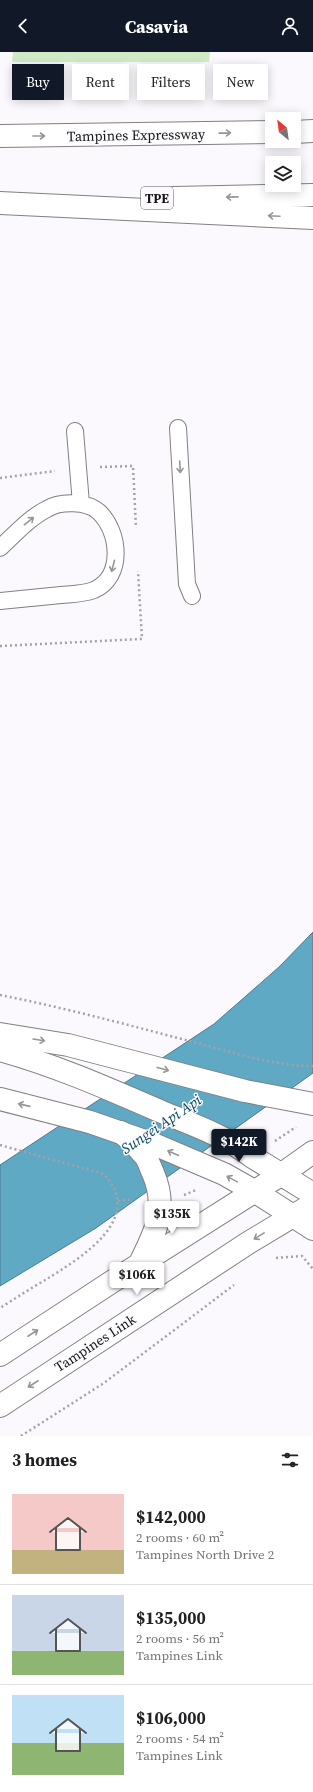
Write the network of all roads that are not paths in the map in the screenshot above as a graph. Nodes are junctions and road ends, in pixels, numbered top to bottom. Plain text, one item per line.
1 (313, 131) edge
2 (265, 132) edge
3 (301, 132) edge
4 (0, 136) edge
5 (313, 195) edge
6 (0, 202) edge
7 (313, 218) edge
8 (178, 428) dead end
9 (75, 431) dead end
10 (81, 504) junction
11 (0, 548) edge
12 (192, 596) dead end
13 (0, 601) edge
14 (0, 1034) edge
15 (0, 1050) edge
16 (0, 1099) edge
17 (310, 1104) edge
18 (121, 1132) junction
19 (313, 1152) edge
20 (282, 1174) junction
21 (254, 1191) junction
22 (313, 1194) edge
23 (313, 1204) edge
24 (293, 1216) junction
25 (313, 1229) edge
26 (140, 1264) junction
27 (0, 1355) edge
28 (0, 1406) edge

1 - 3 main road
4 -> 2 main road, Tampines Expressway
5 -> 6 main road, TPE
7 -> 6 main road
8 -> 12 lane
9 - 10 lane
11 -> 10 lane
10 -> 13 lane
14 -> 17 main road
15 - 20 main road
18 -> 16 main road
21 -> 18 main road
18 - 26 main road
19 - 20 main road
20 - 21 main road
20 - 22 main road
21 - 24 main road
21 - 26 main road
23 - 24 main road, Tampines Link
24 - 25 main road
24 -> 28 main road, Tampines Link
27 -> 26 main road

